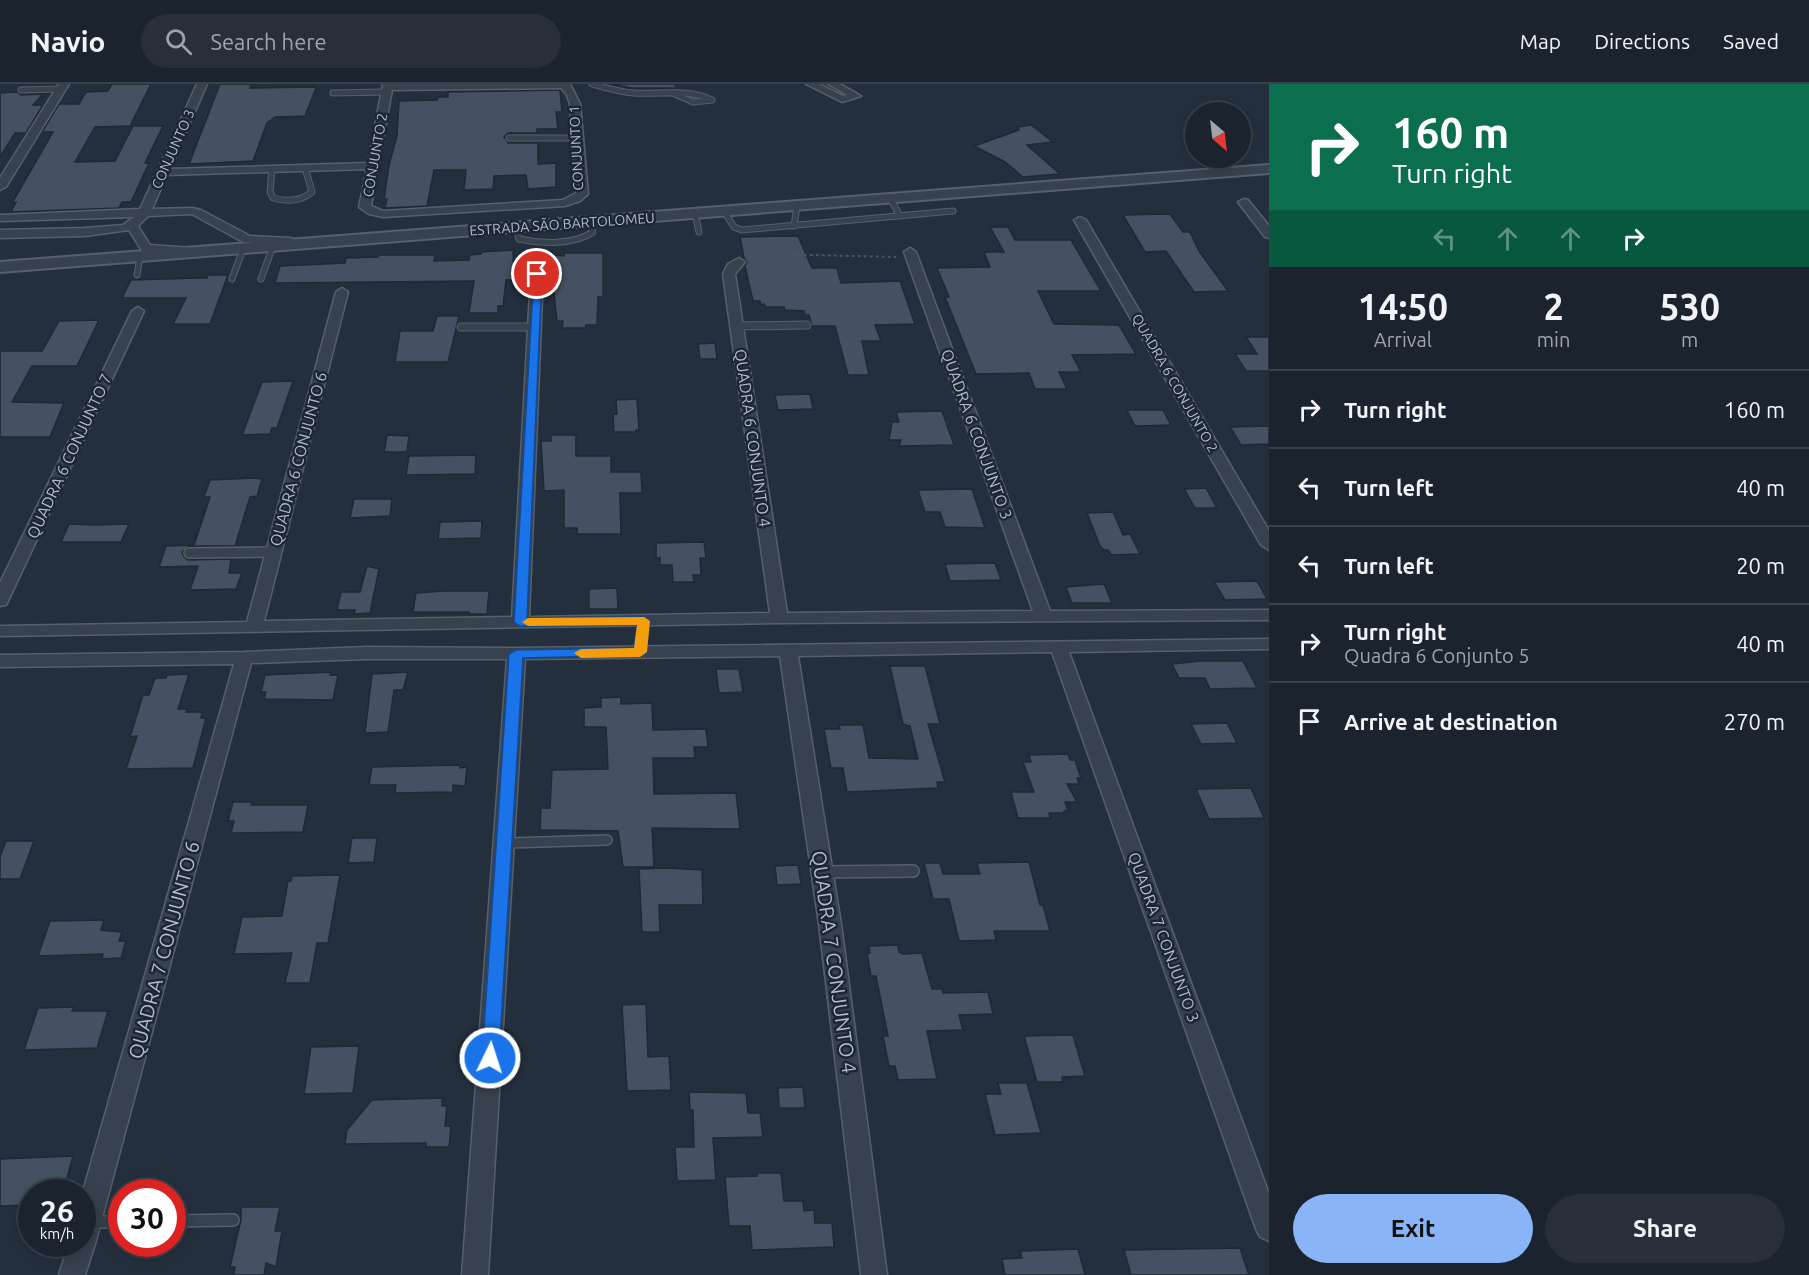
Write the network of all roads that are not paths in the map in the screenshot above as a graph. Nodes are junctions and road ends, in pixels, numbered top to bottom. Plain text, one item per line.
1 (202, 84) edge
2 (592, 84) edge
3 (812, 84) edge
4 (833, 84) edge
5 (565, 85) edge
6 (63, 86) edge
7 (388, 88) edge
8 (21, 90) dead end
9 (333, 93) dead end
10 (675, 94) junction
11 (509, 138) dead end
12 (577, 138) junction
13 (372, 166) junction
14 (305, 168) junction
15 (273, 169) junction
16 (1269, 169) edge
17 (164, 172) junction
18 (1124, 180) junction
19 (1269, 183) edge
20 (0, 187) edge
21 (890, 198) junction
22 (1244, 202) dead end
23 (797, 206) junction
24 (724, 211) junction
25 (953, 211) dead end
26 (144, 214) junction
27 (383, 214) joint
28 (694, 214) junction
29 (900, 216) junction
30 (0, 218) edge
31 (1080, 220) dead end
32 (128, 226) junction
33 (794, 226) junction
34 (699, 232) dead end
35 (0, 234) edge
36 (1269, 234) edge
37 (324, 243) junction
38 (273, 246) junction
39 (243, 249) junction
40 (204, 252) junction
41 (912, 255) road end
42 (140, 256) junction
43 (738, 262) road end
44 (0, 267) edge
45 (537, 274) dead end
46 (137, 275) dead end
47 (232, 279) dead end
48 (261, 279) dead end
49 (342, 292) dead end
50 (138, 311) dead end
51 (807, 325) dead end
52 (736, 326) junction
53 (460, 327) dead end
54 (534, 327) junction
55 (1269, 545) edge
56 (274, 552) junction
57 (189, 553) dead end
58 (0, 601) edge
59 (1269, 615) edge
60 (1175, 616) junction
61 (1044, 617) junction
62 (779, 618) junction
63 (911, 618) junction
64 (644, 621) junction
65 (520, 622) junction
66 (374, 625) junction
67 (254, 627) junction
68 (121, 629) junction
69 (0, 630) edge
70 (1269, 644) edge
71 (1059, 645) junction
72 (1191, 645) junction
73 (918, 647) junction
74 (788, 650) junction
75 (640, 652) junction
76 (367, 654) junction
77 (516, 654) junction
78 (244, 658) junction
79 (107, 660) junction
80 (0, 661) edge
81 (607, 840) dead end
82 (504, 843) junction
83 (913, 871) dead end
84 (822, 872) junction
85 (96, 1193) edge
86 (232, 1220) dead end
87 (186, 1221) edge
88 (1269, 1229) edge
89 (78, 1257) edge
90 (72, 1275) edge
91 (475, 1275) edge
92 (874, 1275) edge

1 - 17 street, CONJUNTO 3
2 - 10 lane
3 - 4 street
5 - 7 street
5 - 12 street, CONJUNTO 1
6 - 8 lane
6 - 20 street
7 - 9 lane
7 - 13 street, CONJUNTO 2
10 - 10 lane
11 - 12 lane
12 - 27 street, CONJUNTO 1
13 - 14 street
13 - 27 street, CONJUNTO 2
14 - 15 street
14 - 15 lane
15 - 17 street
16 - 18 street, ESTRADA SÃO BARTOLOMEU
17 - 26 street, CONJUNTO 3
18 - 19 street, ESTRADA SÃO BARTOLOMEU
18 - 21 street, ESTRADA SÃO BARTOLOMEU
21 - 23 street, ESTRADA SÃO BARTOLOMEU
21 - 29 lane
22 - 36 street
23 - 24 street, ESTRADA SÃO BARTOLOMEU
23 - 33 lane
24 - 28 street, ESTRADA SÃO BARTOLOMEU
24 - 33 lane
25 - 29 lane
26 - 30 street
26 - 32 street
26 - 37 street
26 - 39 street
28 - 34 lane
28 - 37 street, ESTRADA SÃO BARTOLOMEU
29 - 33 lane
31 - 55 street, QUADRA 6 CONJUNTO 2
32 - 35 street
32 - 40 street
32 - 42 street
37 - 38 street, ESTRADA SÃO BARTOLOMEU
38 - 39 street, ESTRADA SÃO BARTOLOMEU
38 - 48 lane
39 - 40 street, ESTRADA SÃO BARTOLOMEU
39 - 47 lane
40 - 42 street, ESTRADA SÃO BARTOLOMEU
41 - 61 street, QUADRA 6 CONJUNTO 3
42 - 44 street, ESTRADA SÃO BARTOLOMEU
42 - 46 lane
43 - 52 street, QUADRA 6 CONJUNTO 4
45 - 54 street
49 - 56 street, QUADRA 6 CONJUNTO 6
50 - 58 street, QUADRA 6 CONJUNTO 7
51 - 52 lane
52 - 62 street, QUADRA 6 CONJUNTO 4
53 - 54 lane
54 - 65 street
56 - 57 lane
56 - 67 street, QUADRA 6 CONJUNTO 6
59 - 60 street
60 - 61 street
60 - 72 street
61 - 63 street
62 - 63 street
62 - 64 street
63 - 73 street
64 - 65 street
64 - 75 street
65 - 66 street
66 - 67 street
66 - 76 street
67 - 68 street
68 - 69 street
68 - 79 street
70 - 72 street
71 - 72 street
71 - 73 street
71 - 88 street, QUADRA 7 CONJUNTO 3
73 - 74 street
74 - 75 street
74 - 84 street, QUADRA 7 CONJUNTO 4
75 - 77 street
76 - 77 street
76 - 78 street
77 - 82 street
78 - 79 street
78 - 85 street, QUADRA 7 CONJUNTO 6
79 - 80 street
81 - 82 lane
82 - 91 street
83 - 84 lane
84 - 92 street, QUADRA 7 CONJUNTO 4
86 - 87 lane
89 - 90 street, QUADRA 7 CONJUNTO 6

